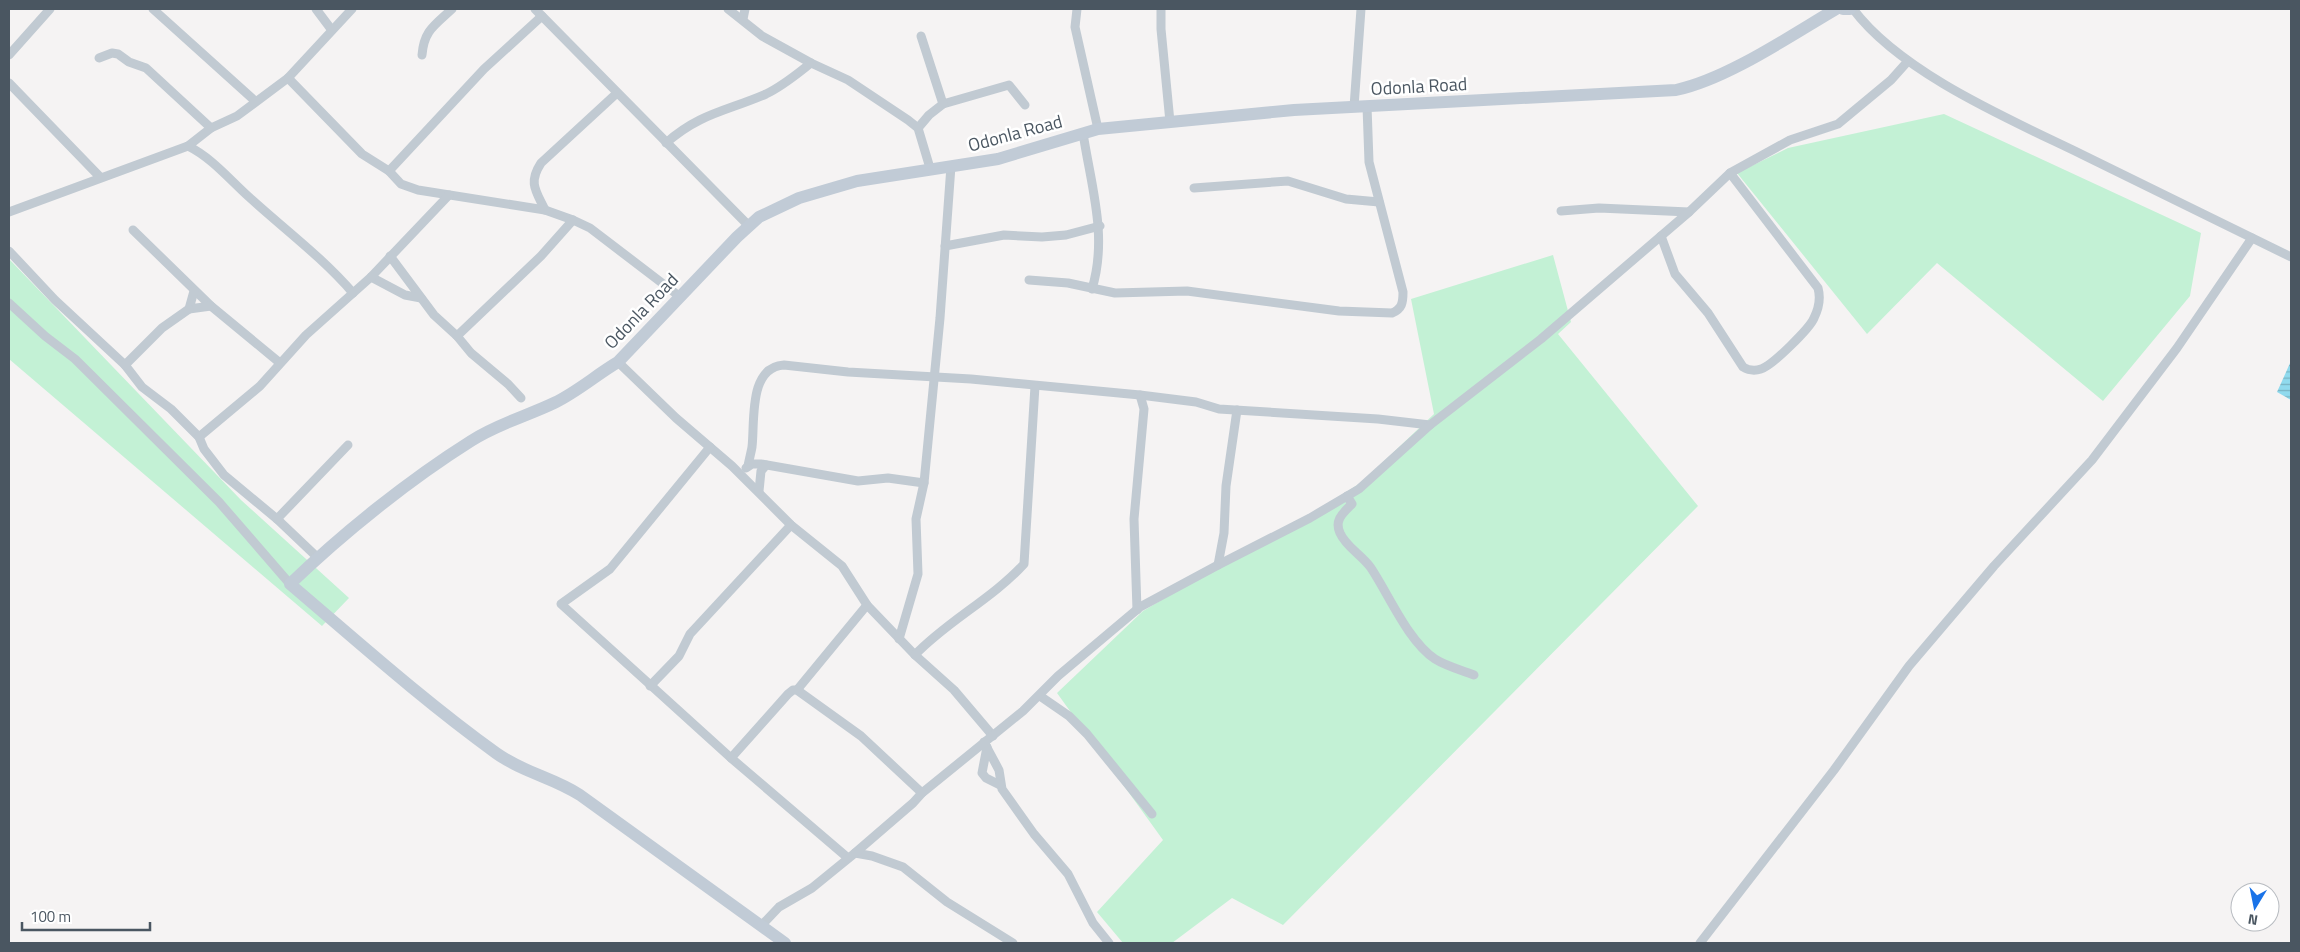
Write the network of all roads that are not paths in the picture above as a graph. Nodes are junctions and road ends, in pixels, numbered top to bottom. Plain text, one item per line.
1 (50, 9) edge
2 (153, 9) edge
3 (316, 9) edge
4 (352, 9) edge
5 (452, 9) edge
6 (535, 9) edge
7 (728, 9) edge
8 (745, 9) edge
9 (1076, 9) edge
10 (1161, 9) edge
11 (1361, 9) edge
12 (1836, 9) edge
13 (1843, 9) edge
14 (1851, 9) edge
15 (542, 16) junction
16 (743, 19) junction
17 (331, 29) junction
18 (921, 36) dead end
19 (9, 54) edge
20 (422, 55) dead end
21 (99, 58) dead end
22 (1908, 61) junction
23 (811, 63) junction
24 (288, 78) junction
25 (9, 82) edge
26 (617, 93) junction
27 (255, 102) junction
28 (943, 104) junction
29 (1025, 104) dead end
30 (1367, 106) junction
31 (1354, 107) junction
32 (1170, 122) junction
33 (211, 128) junction
34 (918, 128) junction
35 (1098, 129) junction
36 (1082, 133) junction
37 (666, 143) junction
38 (188, 146) junction
39 (951, 166) junction
40 (930, 168) junction
41 (389, 171) junction
42 (1730, 173) junction
43 (100, 177) junction
44 (1194, 188) dead end
45 (449, 195) junction
46 (1379, 202) junction
47 (545, 210) junction
48 (1561, 211) dead end
49 (9, 212) edge
50 (1689, 212) junction
51 (574, 220) junction
52 (749, 226) junction
53 (1100, 226) junction
54 (133, 230) dead end
55 (1662, 236) junction
56 (2252, 238) junction
57 (946, 246) junction
58 (9, 251) edge
59 (390, 256) junction
60 (2291, 257) edge
61 (371, 277) junction
62 (1029, 280) dead end
63 (1092, 289) junction
64 (194, 291) junction
65 (353, 293) junction
66 (679, 296) junction
67 (421, 298) junction
68 (9, 303) edge
69 (211, 306) junction
70 (189, 309) junction
71 (456, 336) junction
72 (618, 362) junction
73 (280, 363) junction
74 (124, 366) junction
75 (934, 377) junction
76 (1035, 386) junction
77 (1140, 396) junction
78 (521, 398) dead end
79 (1236, 410) junction
80 (1430, 425) junction
81 (199, 437) junction
82 (348, 445) dead end
83 (752, 446) junction
84 (710, 447) junction
85 (764, 464) junction
86 (748, 466) junction
87 (740, 473) junction
88 (924, 484) junction
89 (759, 491) junction
90 (1347, 496) junction
91 (277, 519) junction
92 (792, 525) junction
93 (317, 557) junction
94 (1218, 565) junction
95 (290, 584) junction
96 (867, 605) junction
97 (1137, 610) junction
98 (899, 639) junction
99 (915, 655) junction
100 (1474, 675) dead end
101 (650, 686) junction
102 (797, 690) junction
103 (1040, 696) junction
104 (993, 736) junction
105 (986, 744) junction
106 (730, 758) junction
107 (1000, 785) junction
108 (922, 793) junction
109 (1152, 814) dead end
110 (870, 841) junction
111 (852, 855) junction
112 (872, 856) junction
113 (761, 926) junction
114 (785, 943) edge
115 (1013, 943) edge
116 (1109, 943) edge
117 (1700, 943) edge

1 - 19 street
2 - 27 street
3 - 17 street
4 - 17 street
5 - 20 street
6 - 15 street
7 - 16 street
8 - 16 street
9 - 35 street
10 - 32 street
11 - 31 street
12 - 30 street, Odonla Road
13 - 14 street
14 - 22 street
15 - 26 street
15 - 41 street
16 - 23 street
17 - 24 street
18 - 28 street
21 - 33 street
22 - 42 street
22 - 56 street
23 - 34 street
23 - 37 street
24 - 27 street
24 - 41 street
25 - 43 street
26 - 37 street
26 - 47 street
27 - 33 street
28 - 29 street
28 - 34 street
30 - 31 street, Odonla Road
30 - 46 street
31 - 32 street, Odonla Road
32 - 35 street, Odonla Road
33 - 38 street
34 - 40 street
35 - 36 street, Odonla Road
36 - 39 street, Odonla Road
36 - 53 street
37 - 52 street
38 - 43 street
38 - 65 street
39 - 40 street, Odonla Road
39 - 57 street
40 - 52 street, Odonla Road
41 - 45 street
42 - 50 street
42 - 55 street
43 - 49 street
44 - 46 street
45 - 47 street
45 - 59 street
46 - 63 street
47 - 51 street
48 - 50 street
50 - 55 street
51 - 66 street
51 - 71 street
52 - 66 street, Odonla Road
53 - 57 street
53 - 63 street
54 - 64 street
55 - 80 street
56 - 60 street
56 - 117 street
57 - 75 street
58 - 74 street
59 - 61 street
59 - 67 street
61 - 65 street
61 - 67 street
62 - 63 street
64 - 69 street
64 - 70 street
65 - 73 street
66 - 72 street, Odonla Road
67 - 71 street
68 - 95 street
69 - 70 street
69 - 73 street
70 - 74 street
71 - 78 street
72 - 84 street
72 - 93 street, Odonla Road
73 - 81 street
74 - 81 street
75 - 76 street
75 - 83 street
75 - 88 street
76 - 77 street
76 - 99 street
77 - 79 street
77 - 97 street
79 - 80 street
79 - 94 street
80 - 90 street
81 - 91 street
82 - 91 street
83 - 85 street
83 - 86 street
84 - 87 street
84 - 101 street
85 - 86 street
85 - 88 street
85 - 89 street
86 - 87 street
87 - 89 street
88 - 98 street
89 - 92 street
90 - 94 street
90 - 100 street
91 - 93 street
92 - 96 street
92 - 101 street
93 - 95 street, Odonla Road
94 - 97 street
95 - 113 street
96 - 98 street
96 - 102 street
97 - 103 street
98 - 99 street
99 - 104 street
101 - 106 street
102 - 106 street
102 - 108 street
103 - 104 street
103 - 109 street
104 - 105 street
105 - 107 street
105 - 107 street
105 - 108 street
106 - 111 street
107 - 116 street
108 - 110 street
110 - 111 street
110 - 112 street
111 - 112 street
111 - 113 street
112 - 115 street
113 - 114 street

